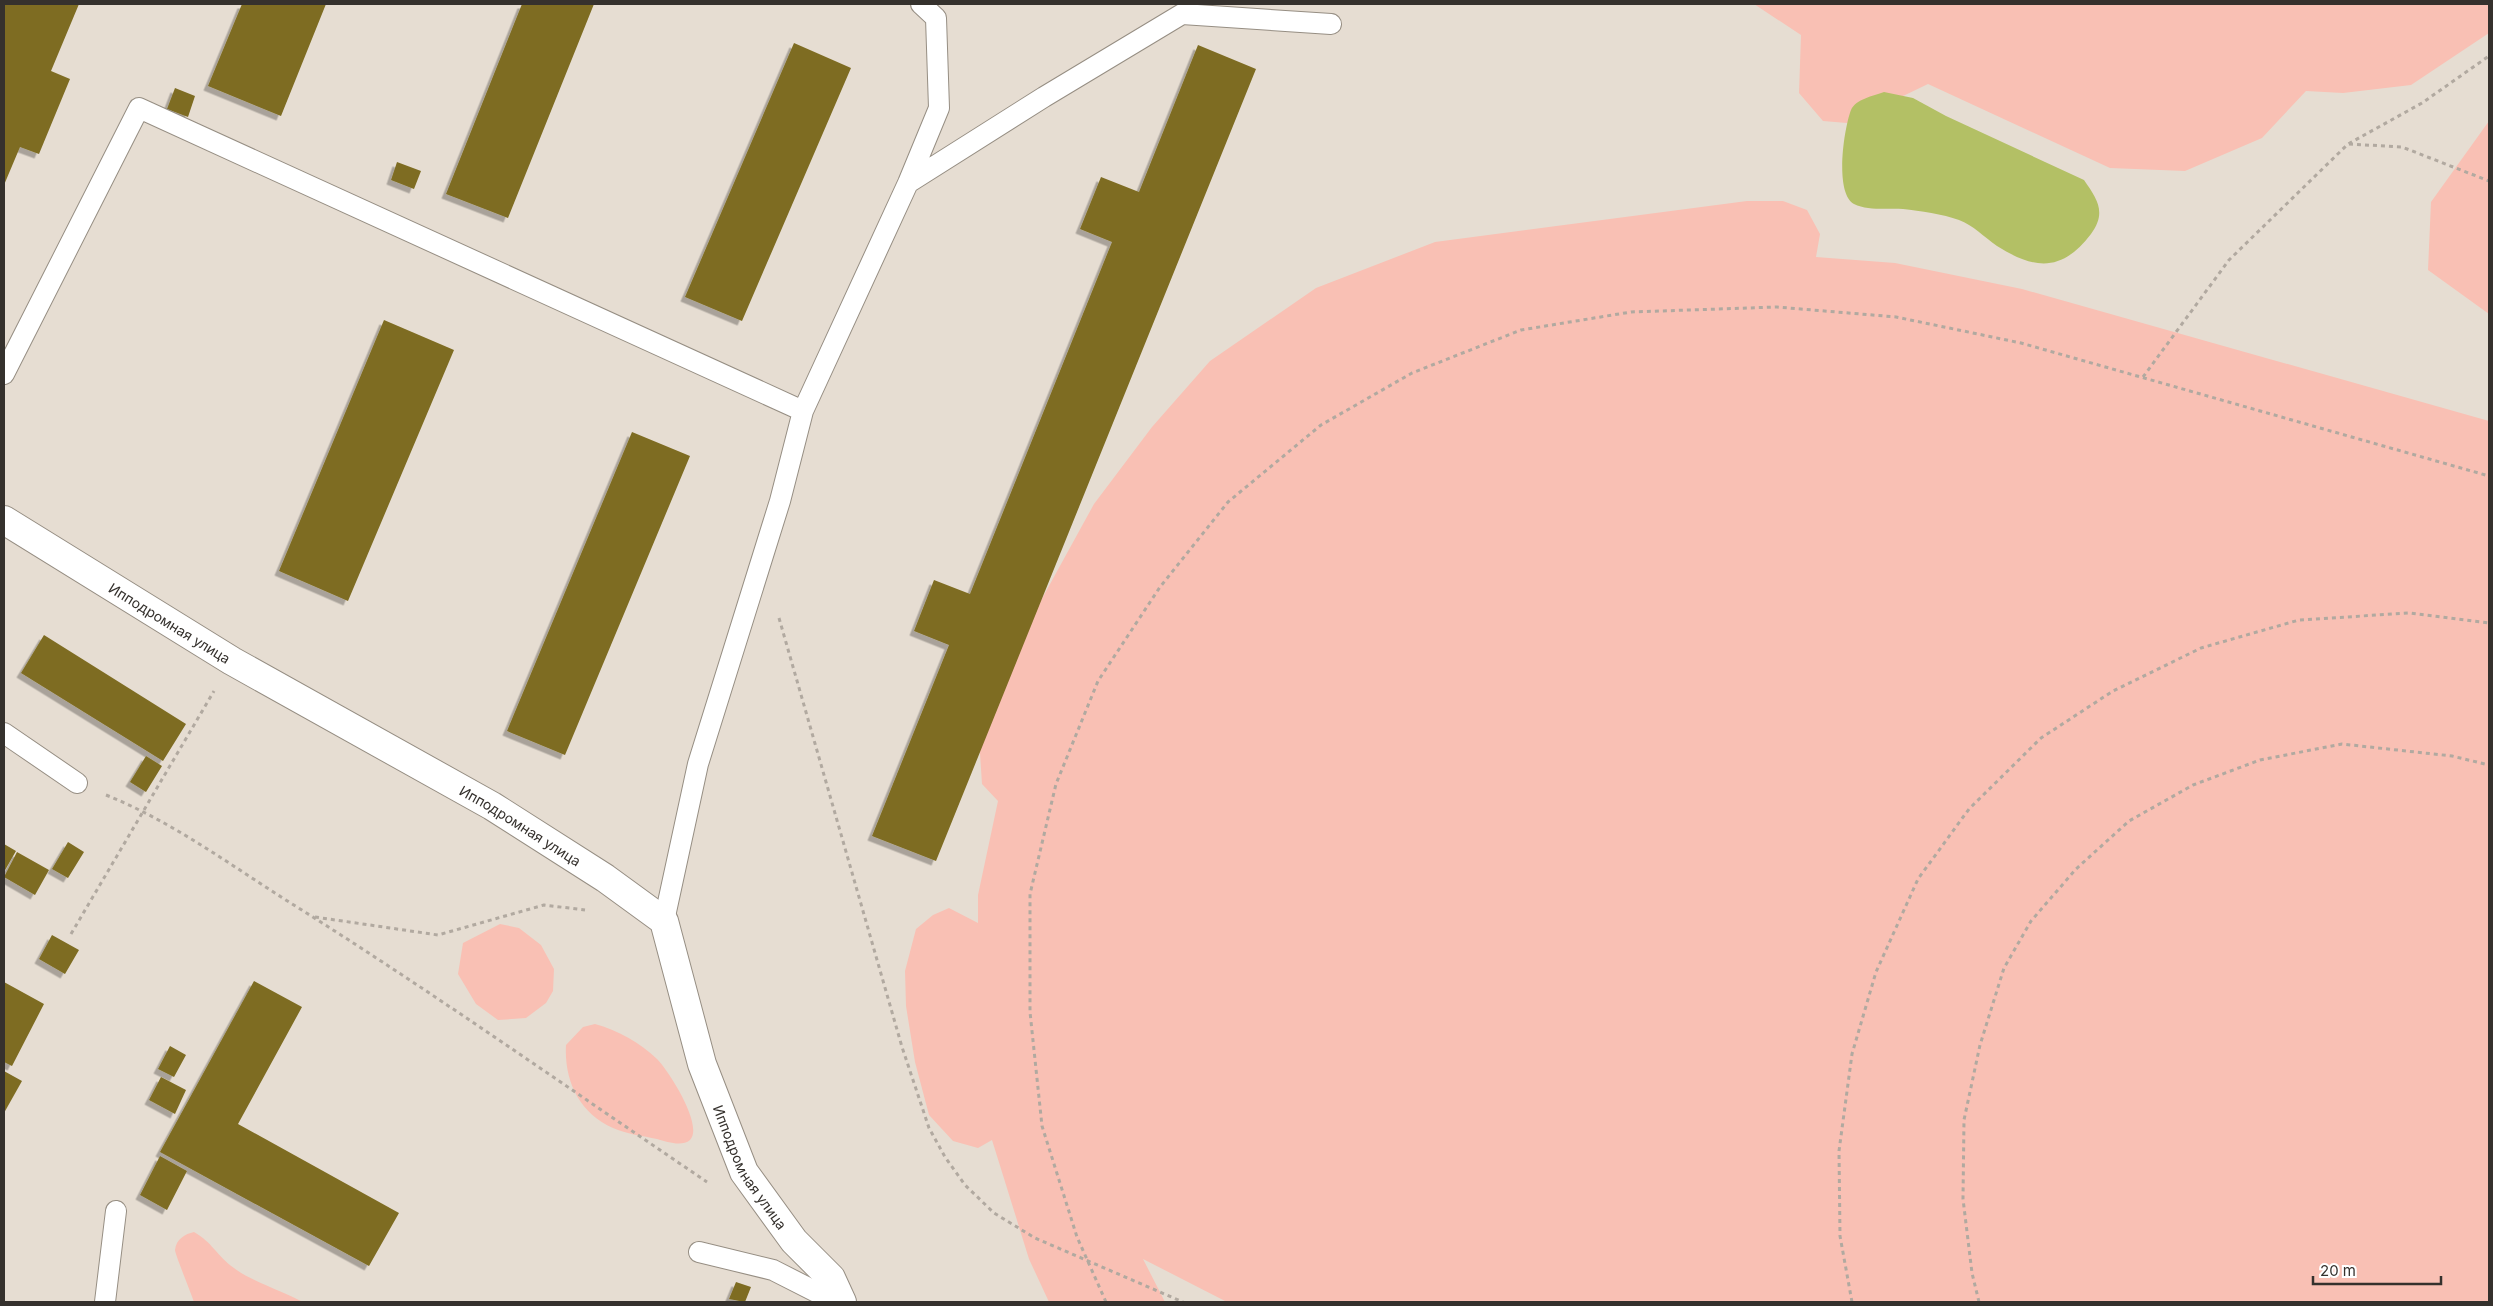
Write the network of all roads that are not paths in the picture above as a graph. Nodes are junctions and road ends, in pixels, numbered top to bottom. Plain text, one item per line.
1 (921, 4) edge
2 (1331, 24) dead end
3 (908, 184) junction
4 (4, 374) edge
5 (803, 411) junction
6 (4, 520) edge
7 (4, 733) edge
8 (77, 784) road end
9 (664, 921) junction
10 (116, 1211) dead end
11 (699, 1252) dead end
12 (105, 1302) edge
13 (836, 1302) edge
14 (842, 1302) edge

1 - 3 lane
2 - 3 lane
3 - 5 lane
4 - 5 lane
5 - 9 lane
6 - 9 street, Ипподромная улица
7 - 8 lane
9 - 14 street, Ипподромная улица
10 - 12 lane
11 - 13 lane

